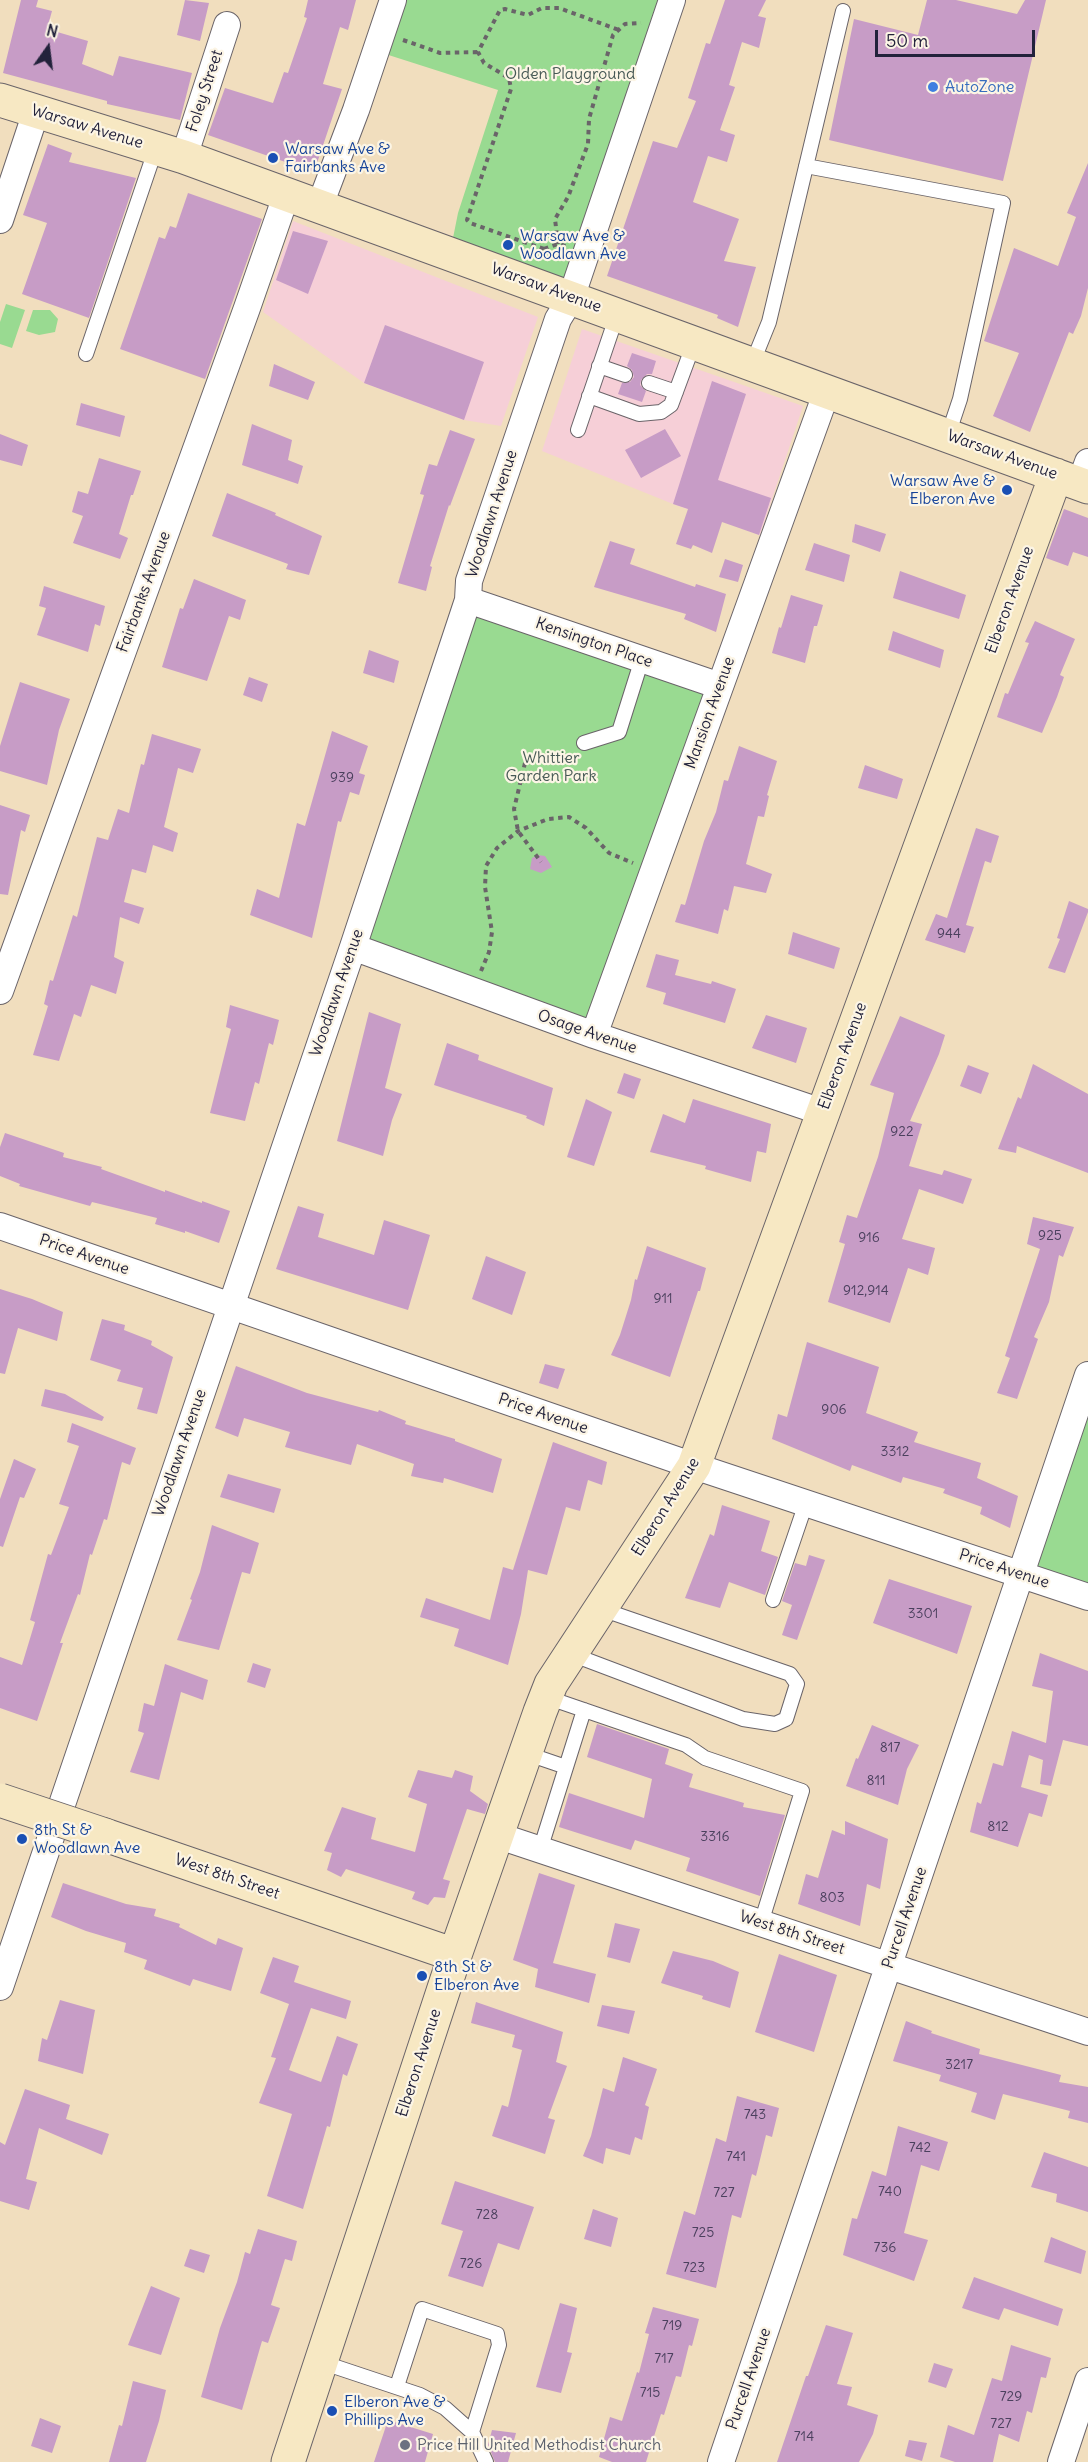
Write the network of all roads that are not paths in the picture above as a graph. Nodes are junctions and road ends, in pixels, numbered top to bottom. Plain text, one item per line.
1 (393, 0) edge
2 (672, 0) edge
3 (843, 11) dead end
4 (227, 25) dead end
5 (0, 100) edge
6 (36, 112) junction
7 (170, 152) junction
8 (806, 166) junction
9 (287, 193) junction
10 (320, 205) junction
11 (0, 219) edge
12 (571, 298) junction
13 (617, 315) junction
14 (694, 343) junction
15 (86, 354) dead end
16 (752, 363) junction
17 (599, 366) junction
18 (625, 375) dead end
19 (649, 383) dead end
20 (827, 391) junction
21 (676, 392) junction
22 (589, 396) junction
23 (578, 430) dead end
24 (948, 435) junction
25 (1078, 477) edge
26 (468, 600) junction
27 (642, 659) junction
28 (720, 686) junction
29 (584, 743) dead end
30 (353, 947) junction
31 (0, 991) edge
32 (594, 1035) junction
33 (822, 1112) junction
34 (0, 1226) edge
35 (230, 1305) junction
36 (1088, 1374) edge
37 (694, 1466) junction
38 (806, 1503) junction
39 (1022, 1574) junction
40 (1088, 1597) edge
41 (773, 1600) dead end
42 (601, 1609) junction
43 (571, 1654) junction
44 (546, 1697) junction
45 (584, 1710) junction
46 (525, 1753) junction
47 (566, 1767) junction
48 (0, 1800) edge
49 (496, 1835) junction
50 (540, 1850) junction
51 (761, 1923) junction
52 (455, 1955) junction
53 (889, 1965) junction
54 (0, 1987) edge
55 (1088, 2032) edge
56 (321, 2362) junction
57 (1088, 2381) edge
58 (397, 2386) junction
59 (472, 2432) junction
60 (288, 2462) edge
61 (486, 2462) edge
62 (721, 2462) edge
63 (1061, 2462) edge

1 - 10 street
2 - 12 street, Woodlawn Avenue
3 - 8 lane
4 - 7 street, Foley Street
5 - 6 street, Warsaw Avenue
6 - 7 street, Warsaw Avenue
6 - 11 street
7 - 9 street, Warsaw Avenue
7 - 15 lane
8 - 16 lane
8 - 24 lane
9 - 10 street, Warsaw Avenue
9 - 31 street, Fairbanks Avenue
10 - 12 street, Warsaw Avenue
12 - 13 street, Warsaw Avenue
12 - 26 street, Woodlawn Avenue
13 - 14 street, Warsaw Avenue
13 - 17 lane
14 - 16 street, Warsaw Avenue
14 - 21 lane
16 - 20 street, Warsaw Avenue
17 - 18 lane
17 - 22 lane
19 - 21 lane
20 - 24 street, Warsaw Avenue
20 - 28 street, Mansion Avenue
21 - 22 lane
22 - 23 lane
24 - 25 street, Warsaw Avenue
25 - 33 street, Elberon Avenue
26 - 27 street, Kensington Place
26 - 30 street, Woodlawn Avenue
27 - 28 street, Kensington Place
27 - 29 lane
28 - 32 street, Mansion Avenue
30 - 32 street, Osage Avenue
30 - 35 street, Woodlawn Avenue
32 - 33 street, Osage Avenue
33 - 37 street, Elberon Avenue
34 - 35 street, Price Avenue
35 - 37 street, Price Avenue
35 - 54 street, Woodlawn Avenue
36 - 39 street, Purcell Avenue
37 - 38 street, Price Avenue
37 - 42 street, Elberon Avenue
38 - 39 street, Price Avenue
38 - 41 lane
39 - 40 street, Price Avenue
39 - 53 street, Purcell Avenue
42 - 43 street, Elberon Avenue
42 - 43 lane
43 - 44 street, Elberon Avenue
44 - 45 lane
44 - 46 street, Elberon Avenue
45 - 47 lane
45 - 51 lane
46 - 47 lane
46 - 49 street, Elberon Avenue
47 - 50 lane
48 - 52 street, West 8th Street, bridge
49 - 50 street, West 8th Street
49 - 52 street, Elberon Avenue
50 - 51 street, West 8th Street
51 - 53 street, West 8th Street
52 - 56 street, Elberon Avenue
53 - 55 street, West 8th Street
53 - 62 street, Purcell Avenue
56 - 58 lane
56 - 60 street, Elberon Avenue
57 - 63 street
58 - 59 lane
58 - 59 lane
59 - 61 lane

